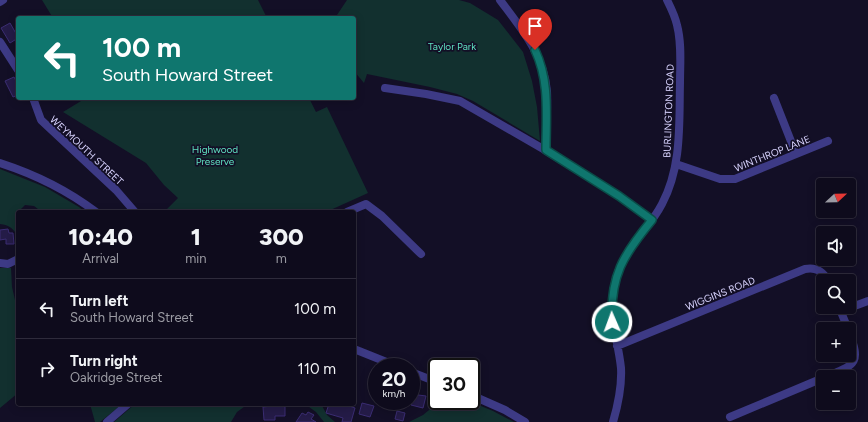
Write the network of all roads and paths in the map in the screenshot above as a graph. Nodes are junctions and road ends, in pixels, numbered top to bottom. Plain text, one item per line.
1 (3, 0) edge
2 (500, 0) edge
3 (667, 0) edge
4 (0, 2) edge
5 (0, 42) edge
6 (16, 67) edge
7 (385, 88) dead end
8 (774, 98) dead end
9 (33, 100) edge
10 (828, 141) dead end
11 (546, 150) junction
12 (796, 154) junction
13 (0, 163) edge
14 (676, 164) junction
15 (93, 210) edge
16 (133, 210) edge
17 (352, 210) edge
18 (652, 220) junction
19 (421, 254) dead end
20 (16, 260) edge
21 (0, 263) edge
22 (824, 274) edge
23 (868, 301) edge
24 (856, 304) edge
25 (617, 346) junction
26 (356, 350) edge
27 (376, 358) edge
28 (853, 362) edge
29 (841, 370) edge
30 (816, 380) edge
31 (480, 399) edge
32 (126, 406) edge
33 (730, 417) dead end
34 (107, 422) edge
35 (525, 422) edge
36 (613, 422) edge

1 - 4 street
2 - 11 street
3 - 14 street, BURLINGTON ROAD
5 - 6 street
7 - 11 street
8 - 12 street
9 - 16 street, WEYMOUTH STREET
10 - 12 street, WINTHROP LANE
11 - 18 street
12 - 14 street, WINTHROP LANE
13 - 15 street
14 - 18 street, BURLINGTON ROAD
17 - 19 street
18 - 25 street, BURLINGTON ROAD
20 - 21 street
22 - 25 street, WIGGINS ROAD
23 - 24 street
25 - 36 street, BURLINGTON ROAD
26 - 27 street
28 - 29 street
30 - 33 street
31 - 35 street
32 - 34 street

